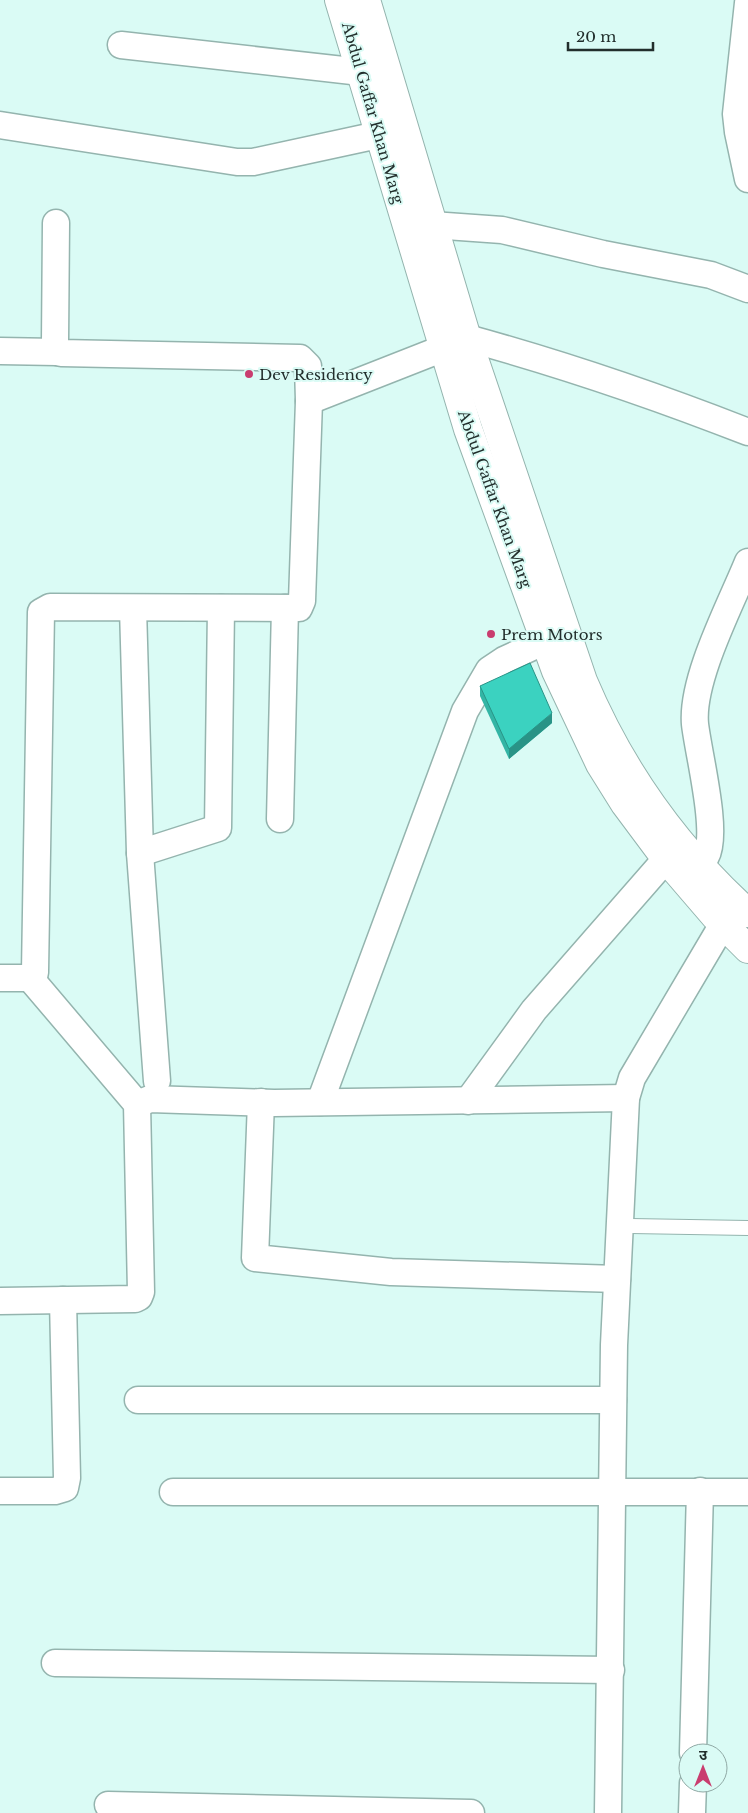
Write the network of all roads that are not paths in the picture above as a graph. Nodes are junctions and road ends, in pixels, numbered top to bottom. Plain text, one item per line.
1 (340, 0) edge
2 (366, 0) edge
3 (748, 3) edge
4 (121, 45) dead end
5 (361, 72) junction
6 (0, 125) edge
7 (378, 135) junction
8 (748, 179) edge
9 (56, 223) dead end
10 (432, 225) junction
11 (748, 290) edge
12 (455, 343) junction
13 (0, 351) edge
14 (57, 352) junction
15 (310, 401) junction
16 (748, 432) edge
17 (748, 562) edge
18 (133, 608) junction
19 (221, 608) junction
20 (285, 608) junction
21 (546, 641) junction
22 (280, 819) dead end
23 (140, 854) junction
24 (666, 859) junction
25 (698, 864) junction
26 (748, 913) edge
27 (723, 924) junction
28 (748, 949) edge
29 (0, 978) edge
30 (30, 978) junction
31 (157, 1080) dead end
32 (626, 1098) junction
33 (468, 1101) junction
34 (261, 1102) junction
35 (320, 1102) junction
36 (137, 1104) junction
37 (631, 1226) dead end
38 (748, 1228) edge
39 (617, 1279) junction
40 (62, 1300) junction
41 (0, 1301) edge
42 (138, 1400) dead end
43 (613, 1400) junction
44 (0, 1492) edge
45 (173, 1492) dead end
46 (700, 1492) junction
47 (748, 1492) edge
48 (612, 1493) junction
49 (55, 1663) dead end
50 (611, 1670) junction
51 (693, 1743) edge
52 (692, 1793) edge
53 (108, 1805) dead end
54 (471, 1813) edge
55 (608, 1813) edge
56 (692, 1813) edge

1 - 5 main road, Abdul Gaffar Khan Marg
2 - 10 main road, Abdul Gaffar Khan Marg
3 - 8 street
4 - 5 street
5 - 7 main road, Abdul Gaffar Khan Marg
6 - 7 street
7 - 12 main road, Abdul Gaffar Khan Marg
9 - 14 street
10 - 11 street
10 - 12 main road, Abdul Gaffar Khan Marg
12 - 15 street
12 - 16 street
12 - 21 main road, Abdul Gaffar Khan Marg
12 - 25 main road, Abdul Gaffar Khan Marg
13 - 14 street
14 - 15 street
15 - 20 street
17 - 25 street
18 - 19 street
18 - 23 street
18 - 30 street
19 - 20 street
19 - 23 street
20 - 22 street
21 - 24 main road, Abdul Gaffar Khan Marg
21 - 35 street
23 - 31 street
24 - 27 main road, Abdul Gaffar Khan Marg
24 - 33 street
25 - 26 main road, Abdul Gaffar Khan Marg
27 - 28 main road, Abdul Gaffar Khan Marg
27 - 32 street
29 - 30 street
30 - 36 street
32 - 33 street
32 - 39 street
33 - 35 street
34 - 35 street
34 - 36 street
34 - 39 street
36 - 40 street
37 - 38 lane
39 - 43 street
40 - 41 street
40 - 44 street
42 - 43 street
43 - 48 street
45 - 48 street
46 - 47 street
46 - 48 street
46 - 51 street
48 - 50 street
49 - 50 street
50 - 55 street
52 - 56 street
53 - 54 street

